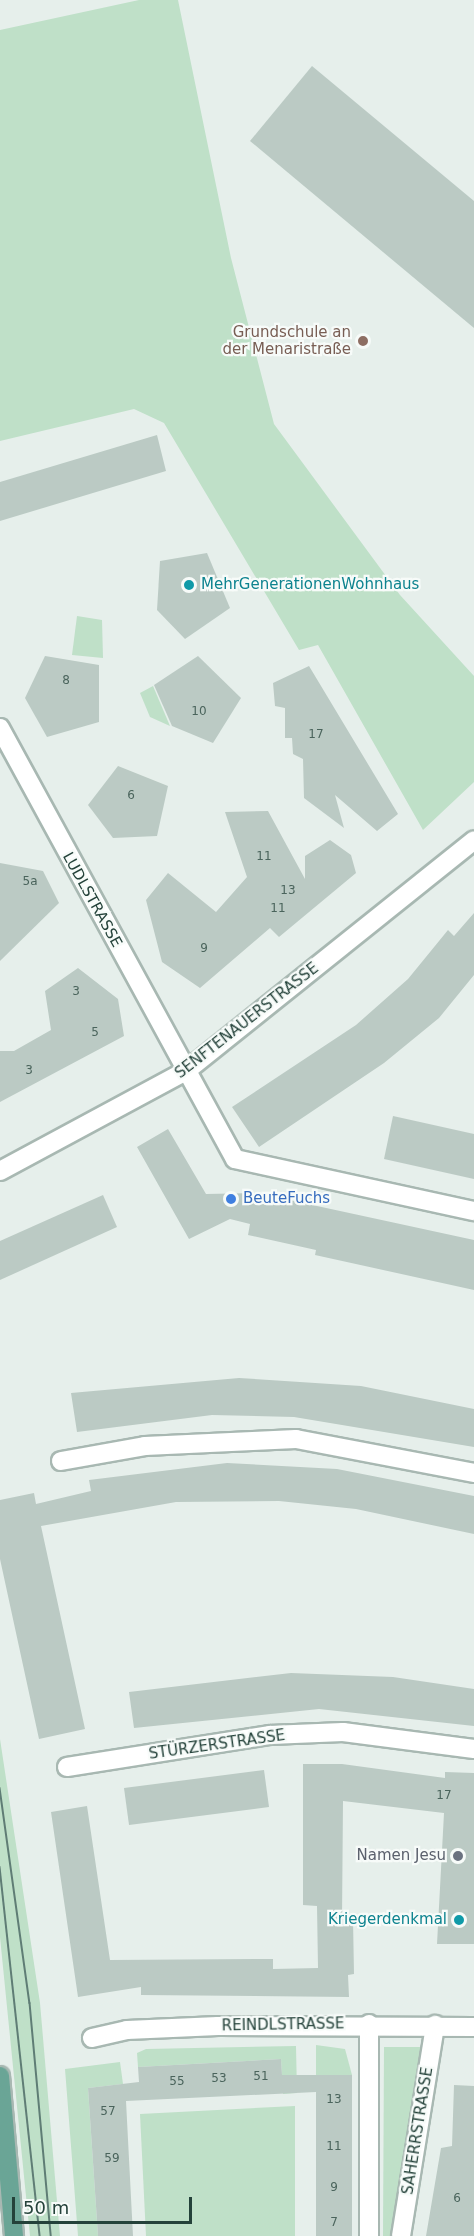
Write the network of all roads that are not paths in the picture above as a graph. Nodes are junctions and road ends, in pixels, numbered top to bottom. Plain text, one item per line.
1 (0, 728) edge
2 (474, 840) edge
3 (186, 1071) junction
4 (0, 1171) edge
5 (474, 1211) edge
6 (61, 1461) dead end
7 (474, 1473) edge
8 (474, 1749) edge
9 (67, 1767) dead end
10 (369, 2024) junction
11 (435, 2025) junction
12 (474, 2026) edge
13 (92, 2038) dead end
14 (0, 2076) edge
15 (14, 2236) edge
16 (369, 2236) edge
17 (401, 2236) edge

1 - 3 street, LUDLSTRASSE
2 - 3 street, SENFTENAUERSTRASSE
3 - 4 street, SENFTENAUERSTRASSE
3 - 5 street, LUDLSTRASSE
6 - 7 street
8 - 9 street, STÜRZERSTRASSE
10 - 11 street, REINDLSTRASSE
10 - 13 street, REINDLSTRASSE
10 - 16 street
11 - 12 street, REINDLSTRASSE
11 - 17 street, SAHERRSTRASSE
14 - 15 main road

